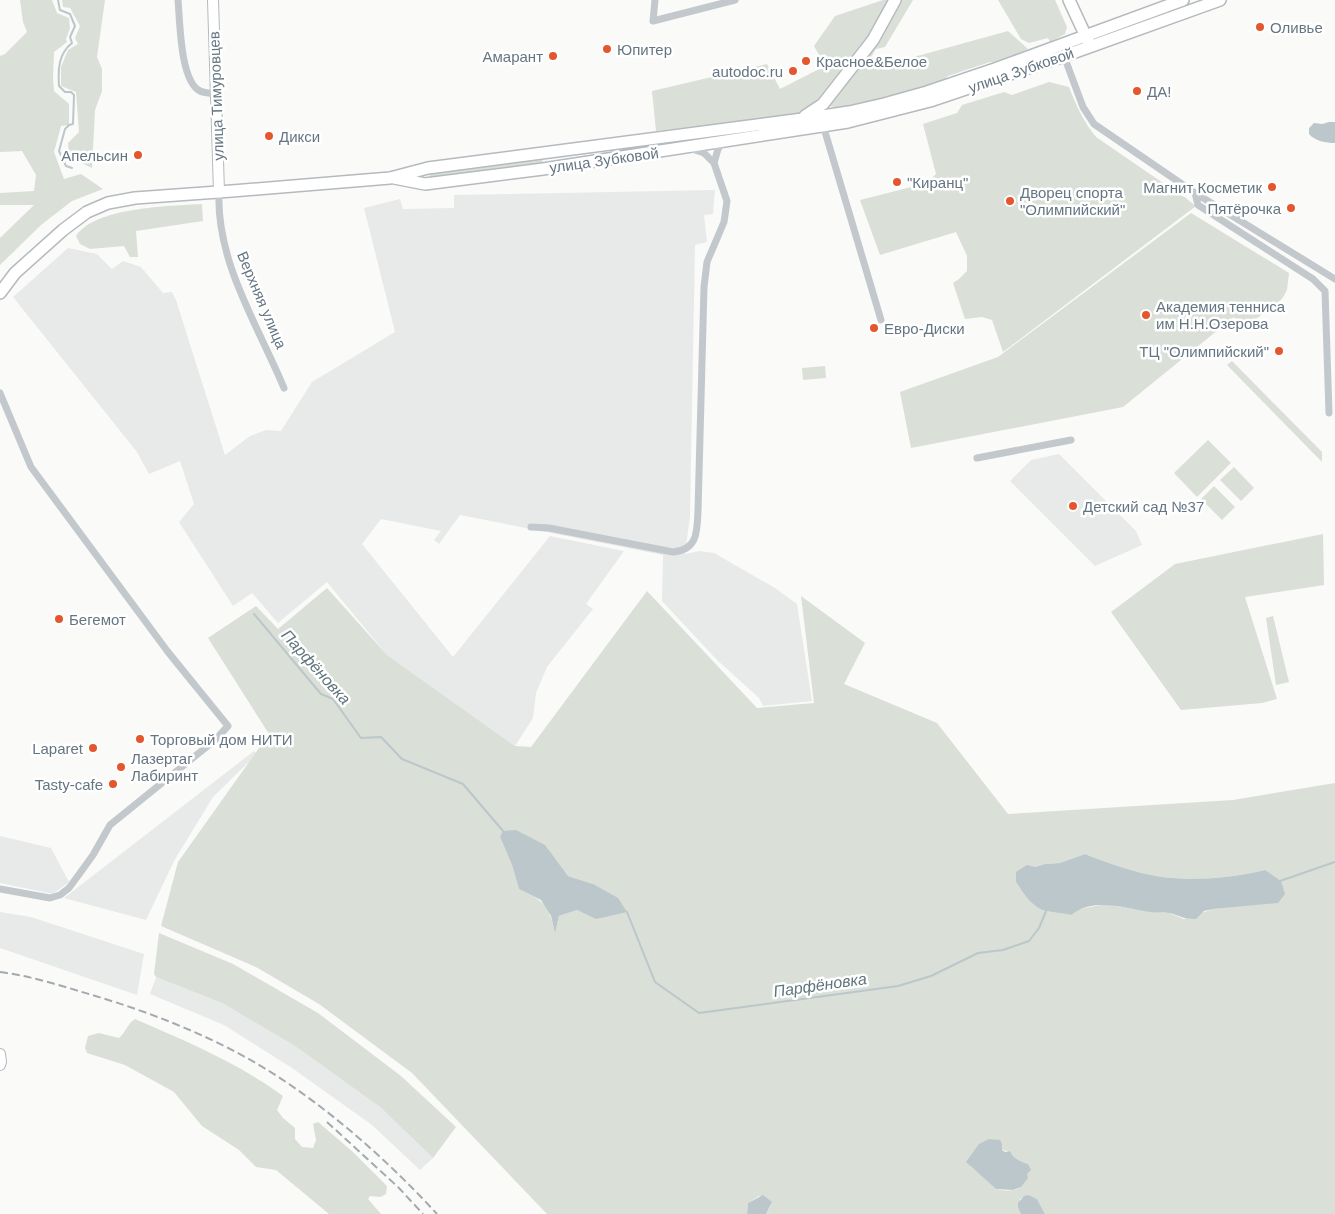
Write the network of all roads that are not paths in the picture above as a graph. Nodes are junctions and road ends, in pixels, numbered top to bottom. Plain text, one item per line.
1 (178, 0) edge
2 (213, 0) edge
3 (655, 0) edge
4 (735, 0) edge
5 (895, 0) edge
6 (1069, 0) edge
7 (1183, 0) edge
8 (1220, 0) edge
9 (1088, 41) junction
10 (1064, 56) junction
11 (216, 94) junction
12 (823, 104) junction
13 (800, 119) junction
14 (819, 123) junction
15 (656, 138) junction
16 (723, 142) junction
17 (577, 148) junction
18 (689, 148) junction
19 (557, 150) junction
20 (656, 153) junction
21 (540, 154) junction
22 (714, 163) junction
23 (579, 165) junction
24 (559, 167) junction
25 (428, 168) junction
26 (543, 170) junction
27 (390, 178) junction
28 (425, 184) junction
29 (219, 192) junction
30 (1195, 193) junction
31 (1322, 272) junction
32 (1313, 279) junction
33 (1335, 279) edge
34 (0, 293) edge
35 (881, 320) dead end
36 (284, 388) dead end
37 (0, 393) edge
38 (1329, 412) dead end
39 (1071, 440) dead end
40 (977, 458) dead end
41 (531, 527) dead end
42 (0, 889) edge

1 - 11 street
2 - 11 street, улица Тимуровцев
3 - 4 street
5 - 12 main road
6 - 9 main road
7 - 9 main road, улица Зубковой
8 - 9 main road, улица Зубковой
9 - 10 main road, улица Зубковой
9 - 14 main road, улица Зубковой
10 - 14 main road, улица Зубковой
10 - 30 street
11 - 29 street, улица Тимуровцев
12 - 13 main road
12 - 14 main road
13 - 14 main road, улица Зубковой
13 - 15 main road, улица Зубковой
14 - 16 main road, улица Зубковой
14 - 35 street
15 - 17 main road, улица Зубковой
15 - 20 main road
16 - 18 main road, улица Зубковой
16 - 22 street
17 - 19 main road, улица Зубковой
17 - 23 main road
18 - 20 main road, улица Зубковой
18 - 22 street
19 - 21 main road, улица Зубковой
19 - 24 main road
20 - 23 main road, улица Зубковой
21 - 25 main road, улица Зубковой
21 - 26 main road
22 - 41 street
23 - 24 main road, улица Зубковой
24 - 26 main road, улица Зубковой
25 - 27 main road, улица Зубковой
25 - 28 main road
26 - 28 main road, улица Зубковой
27 - 28 main road, улица Зубковой
27 - 29 main road, улица Зубковой
29 - 34 main road, улица Зубковой
29 - 36 street, Верхняя улица
30 - 31 street
30 - 32 street
31 - 32 street
31 - 33 street
32 - 38 street
37 - 42 street
39 - 40 street

